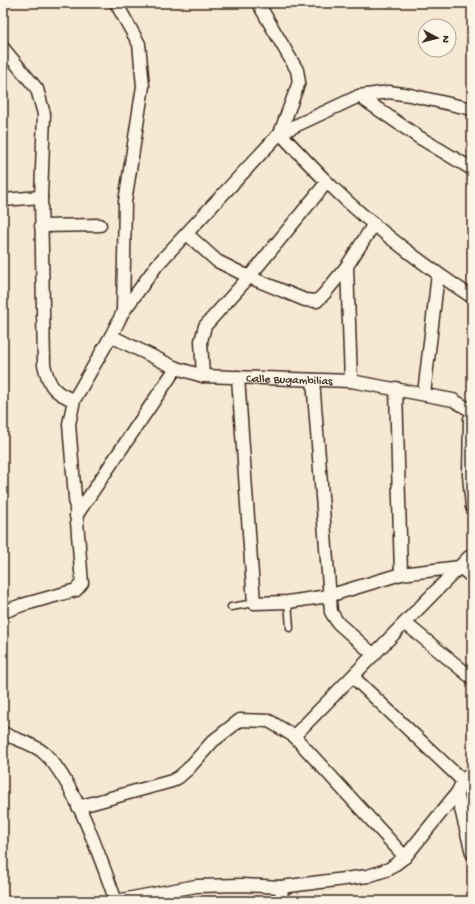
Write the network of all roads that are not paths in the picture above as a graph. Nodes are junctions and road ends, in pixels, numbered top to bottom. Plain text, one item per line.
1 (116, 3) edge
2 (258, 3) edge
3 (3, 48) edge
4 (359, 96) junction
5 (472, 109) edge
6 (280, 132) junction
7 (472, 170) edge
8 (327, 182) junction
9 (41, 197) junction
10 (3, 200) edge
11 (374, 224) junction
12 (100, 225) dead end
13 (41, 226) junction
14 (187, 234) junction
15 (348, 266) junction
16 (438, 274) junction
17 (249, 277) junction
18 (472, 298) edge
19 (123, 312) junction
20 (111, 336) junction
21 (176, 368) junction
22 (202, 376) junction
23 (238, 377) junction
24 (313, 380) junction
25 (351, 381) junction
26 (396, 388) junction
27 (424, 394) junction
28 (74, 400) junction
29 (472, 411) edge
30 (472, 415) edge
31 (472, 507) edge
32 (76, 516) junction
33 (472, 554) edge
34 (460, 567) junction
35 (401, 574) junction
36 (472, 577) edge
37 (328, 596) junction
38 (288, 602) junction
39 (254, 603) junction
40 (231, 606) dead end
41 (3, 612) edge
42 (404, 623) junction
43 (290, 628) dead end
44 (374, 655) junction
45 (353, 677) junction
46 (472, 678) edge
47 (4, 733) edge
48 (294, 736) junction
49 (472, 772) edge
50 (463, 781) junction
51 (457, 793) junction
52 (78, 806) junction
53 (472, 852) edge
54 (405, 857) junction
55 (281, 887) junction
56 (116, 901) edge
57 (282, 901) edge

1 - 19 street
2 - 6 street
3 - 9 street
4 - 5 street
4 - 6 street
4 - 7 street
6 - 8 street
6 - 14 street
8 - 11 street
8 - 17 street
9 - 10 street
9 - 13 street
11 - 15 street
11 - 16 street
12 - 13 street
13 - 28 street
14 - 17 street
14 - 19 street
15 - 17 street
15 - 25 street
16 - 18 street
16 - 27 street
17 - 22 street
19 - 20 street
20 - 21 street, Calle Bugambilias
20 - 28 street
21 - 22 street, Calle Bugambilias
21 - 32 street
22 - 23 street, Calle Bugambilias
23 - 24 street, Calle Bugambilias
23 - 39 street
24 - 25 street, Calle Bugambilias
24 - 37 street
25 - 26 street, Calle Bugambilias
26 - 27 street, Calle Bugambilias
26 - 35 street
27 - 29 street, Calle Bugambilias
28 - 32 street
30 - 31 street
32 - 41 street
33 - 34 street
34 - 35 street
34 - 36 street
34 - 42 street
35 - 37 street
37 - 38 street
37 - 44 street
38 - 39 street
38 - 43 lane
39 - 40 lane
42 - 44 street
42 - 46 street
44 - 45 street
45 - 48 street
45 - 50 street
47 - 52 street
48 - 52 street
48 - 54 street
49 - 50 street
50 - 51 street
51 - 53 street
51 - 54 street
52 - 56 street
54 - 55 street
55 - 56 street
55 - 57 street

